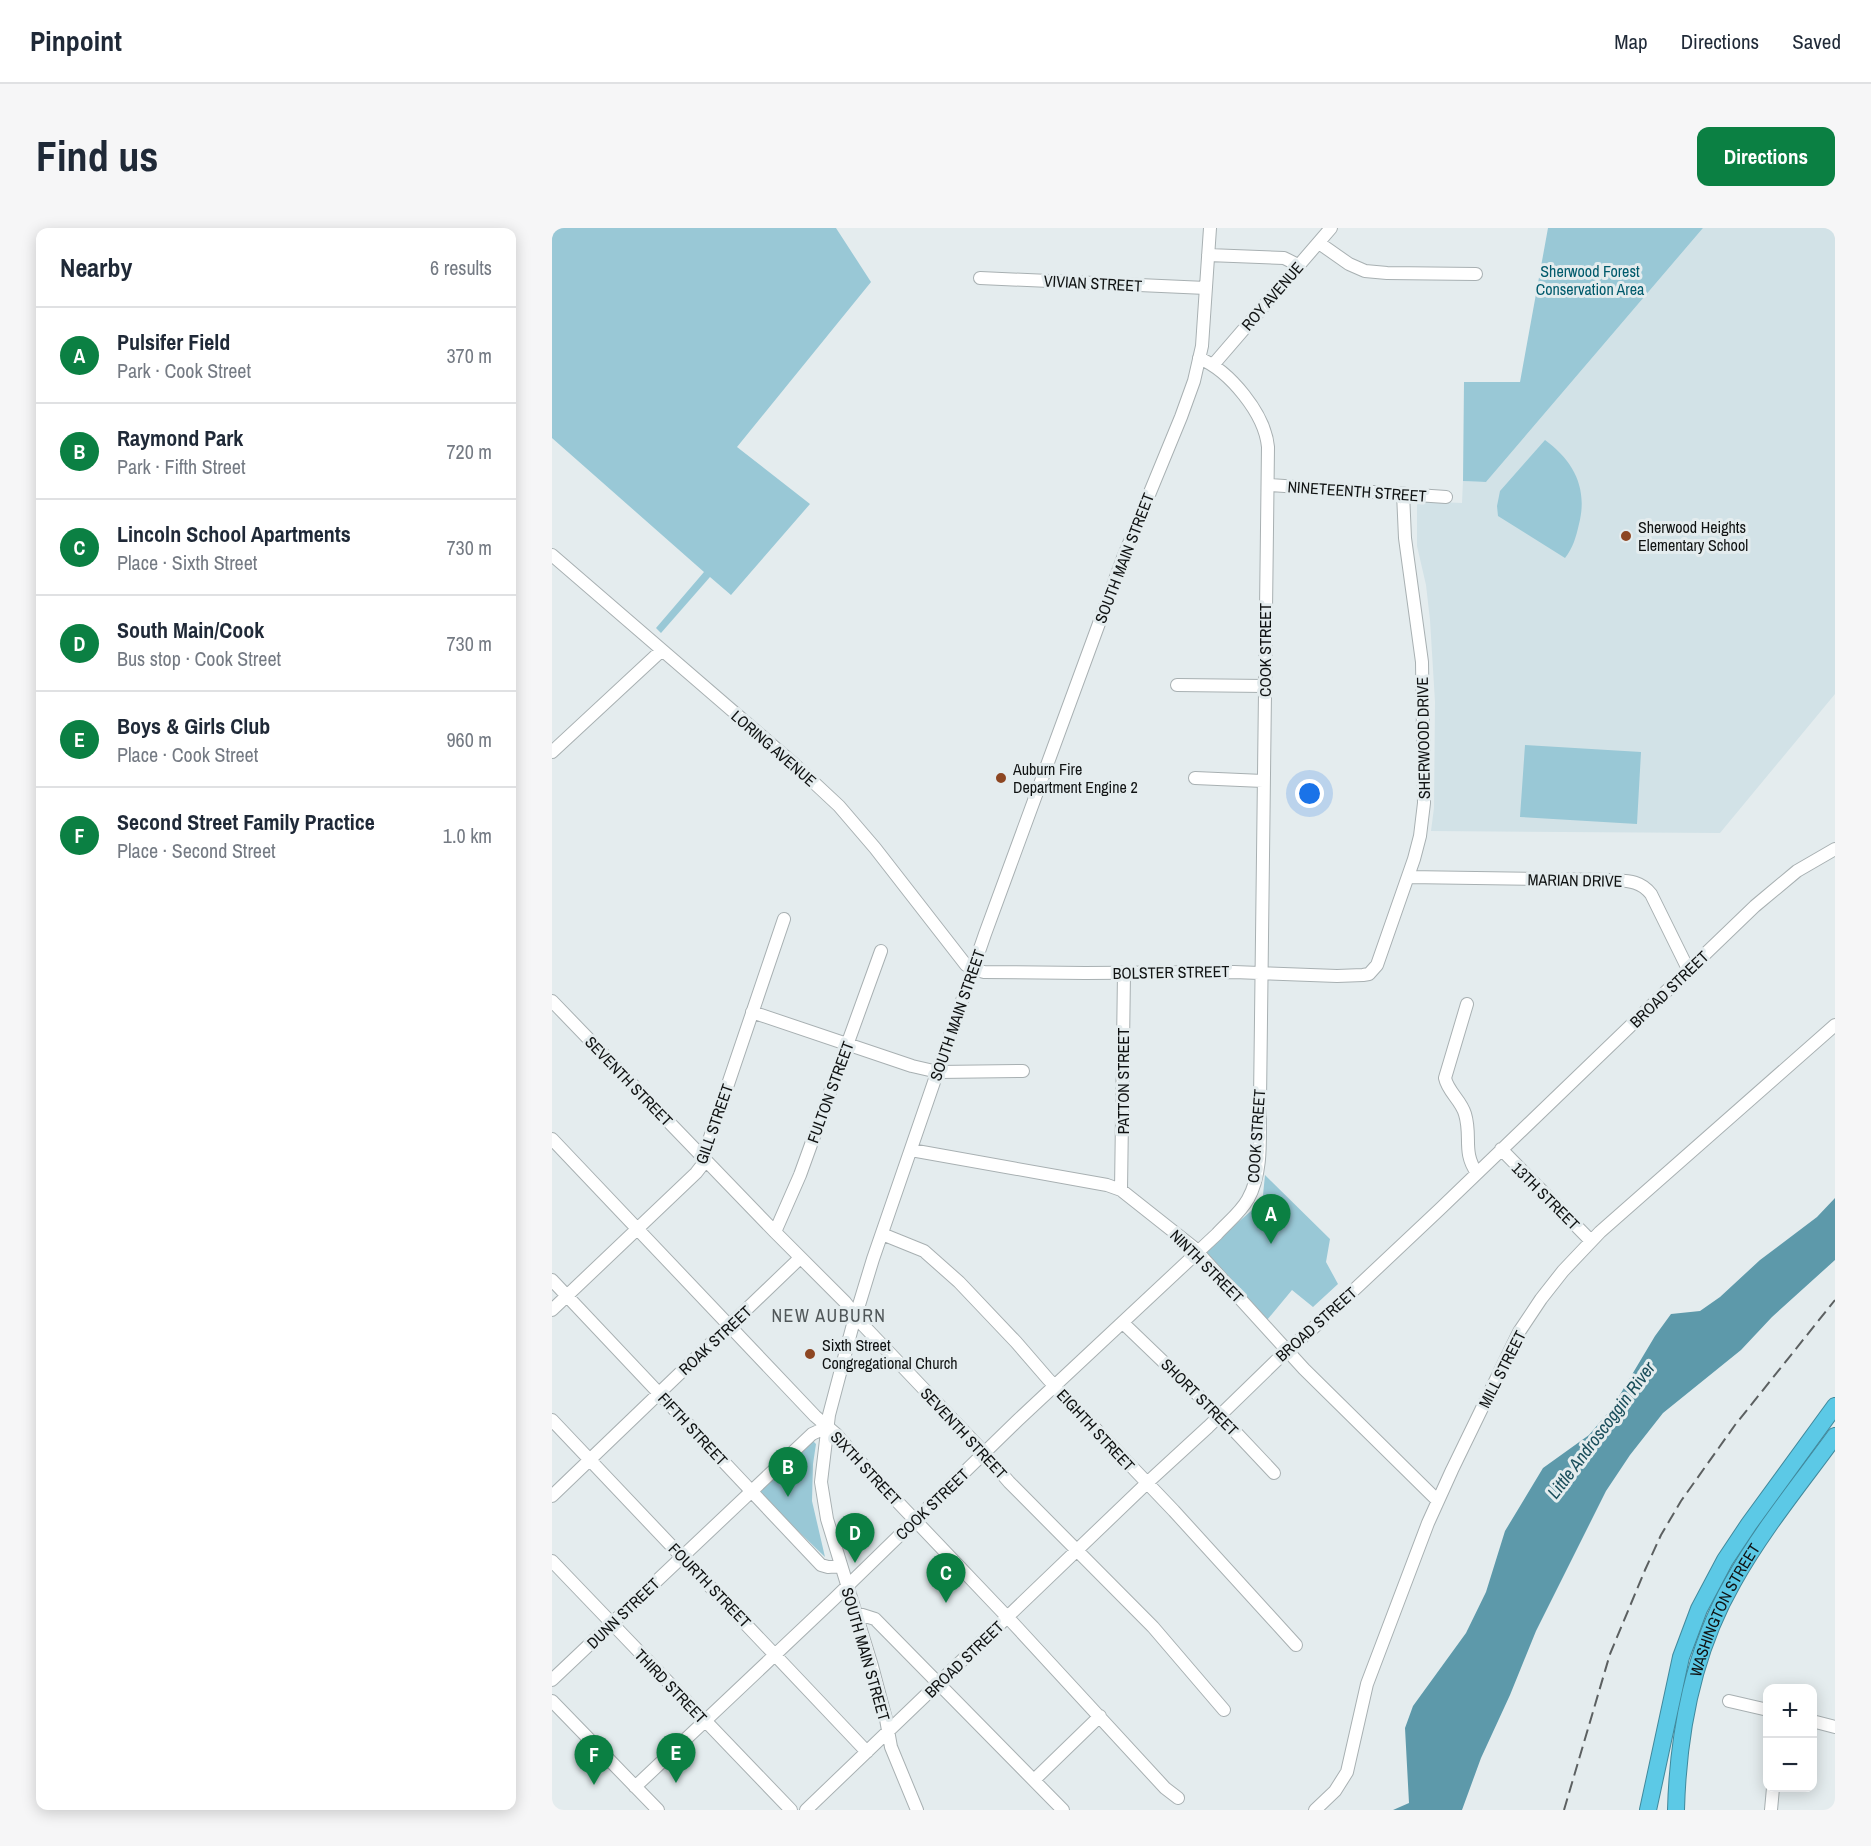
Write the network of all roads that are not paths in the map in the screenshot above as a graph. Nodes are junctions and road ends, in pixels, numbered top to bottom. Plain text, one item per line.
1 (1210, 228) edge
2 (1331, 228) edge
3 (1319, 243) junction
4 (1208, 255) junction
5 (1299, 265) junction
6 (1476, 274) dead end
7 (980, 278) dead end
8 (1206, 288) junction
9 (1199, 358) junction
10 (1213, 365) junction
11 (1269, 486) junction
12 (1403, 493) junction
13 (1446, 497) dead end
14 (552, 555) edge
15 (662, 650) junction
16 (1177, 686) dead end
17 (1265, 686) junction
18 (552, 752) edge
19 (1195, 778) dead end
20 (1263, 781) junction
21 (1835, 849) edge
22 (1408, 877) junction
23 (784, 920) dead end
24 (881, 951) dead end
25 (973, 969) junction
26 (1689, 971) junction
27 (1124, 973) junction
28 (1261, 973) junction
29 (1369, 974) joint
30 (552, 1001) edge
31 (1467, 1004) dead end
32 (752, 1012) junction
33 (1835, 1025) edge
34 (848, 1044) junction
35 (1023, 1071) dead end
36 (938, 1072) junction
37 (552, 1139) edge
38 (1501, 1149) junction
39 (911, 1150) junction
40 (703, 1158) junction
41 (1477, 1173) junction
42 (1121, 1190) junction
43 (637, 1229) junction
44 (775, 1232) junction
45 (882, 1234) junction
46 (1591, 1241) junction
47 (1198, 1251) junction
48 (800, 1258) junction
49 (552, 1280) edge
50 (567, 1295) junction
51 (552, 1310) edge
52 (856, 1316) junction
53 (1123, 1323) junction
54 (730, 1327) junction
55 (1287, 1350) junction
56 (1055, 1386) junction
57 (659, 1393) junction
58 (1835, 1406) edge
59 (1219, 1416) junction
60 (552, 1420) edge
61 (827, 1427) junction
62 (1835, 1436) edge
63 (984, 1454) junction
64 (590, 1460) junction
65 (1274, 1473) dead end
66 (1147, 1484) junction
67 (752, 1492) junction
68 (552, 1496) edge
69 (1438, 1501) junction
70 (915, 1520) junction
71 (1077, 1551) junction
72 (682, 1557) junction
73 (552, 1561) edge
74 (841, 1566) junction
75 (847, 1586) junction
76 (856, 1613) junction
77 (1007, 1617) junction
78 (612, 1624) junction
79 (1296, 1646) dead end
80 (775, 1653) junction
81 (552, 1680) edge
82 (939, 1684) junction
83 (552, 1701) edge
84 (1729, 1701) dead end
85 (1763, 1709) edge
86 (1224, 1710) dead end
87 (1100, 1716) junction
88 (705, 1720) junction
89 (1817, 1722) edge
90 (1835, 1727) edge
91 (888, 1732) junction
92 (867, 1752) junction
93 (1034, 1780) junction
94 (634, 1786) junction
95 (1773, 1792) edge
96 (1178, 1798) dead end
97 (658, 1810) edge
98 (791, 1810) edge
99 (807, 1810) edge
100 (917, 1810) edge
101 (1063, 1810) edge
102 (1315, 1810) edge
103 (1648, 1810) edge
104 (1676, 1810) edge
105 (1771, 1810) edge

1 - 4 street, SOUTH MAIN STREET
2 - 3 street, ROY AVENUE
3 - 5 street, ROY AVENUE
3 - 6 street
4 - 5 street
4 - 8 street, SOUTH MAIN STREET
5 - 10 street, ROY AVENUE
7 - 8 street, VIVIAN STREET
8 - 9 street, SOUTH MAIN STREET
9 - 10 street, COOK STREET
9 - 25 street, SOUTH MAIN STREET
10 - 11 street, COOK STREET
11 - 12 street, NINETEENTH STREET
11 - 17 street, COOK STREET
12 - 13 street, NINETEENTH STREET
12 - 22 street, SHERWOOD DRIVE
14 - 15 street, LORING AVENUE
15 - 18 street
15 - 25 street, LORING AVENUE
16 - 17 street
17 - 20 street, COOK STREET
19 - 20 street
20 - 28 street, COOK STREET
21 - 26 street, BROAD STREET
22 - 26 street, MARIAN DRIVE
22 - 29 street, SHERWOOD DRIVE
23 - 32 street, GILL STREET
24 - 34 street, FULTON STREET
25 - 27 street, BOLSTER STREET
25 - 36 street, SOUTH MAIN STREET
26 - 38 street, BROAD STREET
27 - 28 street, BOLSTER STREET
27 - 42 street, PATTON STREET
28 - 29 street, BOLSTER STREET
28 - 47 street, COOK STREET
30 - 40 street, SEVENTH STREET
31 - 41 street
32 - 34 street
32 - 40 street, GILL STREET
33 - 46 street, MILL STREET
34 - 36 street
34 - 44 street, FULTON STREET
35 - 36 street
36 - 39 street, SOUTH MAIN STREET
37 - 43 street, SIXTH STREET
38 - 41 street, BROAD STREET
38 - 46 street, 13TH STREET
39 - 42 street, NINTH STREET
39 - 45 street, SOUTH MAIN STREET
40 - 43 street, GILL STREET
40 - 44 street, SEVENTH STREET
41 - 55 street, BROAD STREET
42 - 47 street, NINTH STREET
43 - 50 street, GILL STREET
43 - 54 street, SIXTH STREET
44 - 48 street, SEVENTH STREET
45 - 52 street, SOUTH MAIN STREET
45 - 56 street, EIGHTH STREET
46 - 69 street, MILL STREET
47 - 53 street, COOK STREET
47 - 55 street, NINTH STREET
48 - 52 street, SEVENTH STREET
48 - 54 street, ROAK STREET
49 - 50 street, FIFTH STREET
50 - 51 street, GILL STREET
50 - 57 street, FIFTH STREET
52 - 61 street, SOUTH MAIN STREET
52 - 63 street, SEVENTH STREET
53 - 56 street, COOK STREET
53 - 59 street, SHORT STREET
54 - 57 street, ROAK STREET
54 - 61 street, SIXTH STREET
55 - 59 street, BROAD STREET
55 - 69 street, NINTH STREET
56 - 63 street, COOK STREET
56 - 66 street, EIGHTH STREET
57 - 64 street, ROAK STREET
57 - 67 street, FIFTH STREET
58 - 103 highway
59 - 65 street, SHORT STREET
59 - 66 street, BROAD STREET
60 - 64 street, FOURTH STREET
61 - 67 street, DUNN STREET
61 - 70 street, SIXTH STREET
61 - 74 street, SOUTH MAIN STREET
62 - 104 highway, WASHINGTON STREET
63 - 70 street, COOK STREET
63 - 71 street, SEVENTH STREET
64 - 68 street, ROAK STREET
64 - 72 street, FOURTH STREET
66 - 71 street, BROAD STREET
66 - 79 street, EIGHTH STREET
67 - 72 street, DUNN STREET
67 - 74 street, FIFTH STREET
69 - 102 street, MILL STREET
70 - 75 street, COOK STREET
70 - 77 street, SIXTH STREET
71 - 77 street, BROAD STREET
71 - 86 street, SEVENTH STREET
72 - 78 street, DUNN STREET
72 - 80 street, FOURTH STREET
73 - 78 street, THIRD STREET
74 - 75 street, SOUTH MAIN STREET
75 - 76 street, SOUTH MAIN STREET
75 - 80 street, COOK STREET
76 - 82 street
76 - 91 street, SOUTH MAIN STREET
77 - 82 street, BROAD STREET
77 - 87 street, SIXTH STREET
78 - 81 street, DUNN STREET
78 - 88 street, THIRD STREET
80 - 88 street, COOK STREET
80 - 92 street, FOURTH STREET
82 - 91 street, BROAD STREET
82 - 93 street
83 - 94 street
84 - 85 street
87 - 93 street
87 - 96 street, SIXTH STREET
88 - 94 street, COOK STREET
88 - 98 street, THIRD STREET
89 - 90 street
91 - 92 street, BROAD STREET
91 - 100 street, SOUTH MAIN STREET
92 - 99 street, BROAD STREET
93 - 101 street
94 - 97 street
95 - 105 street

